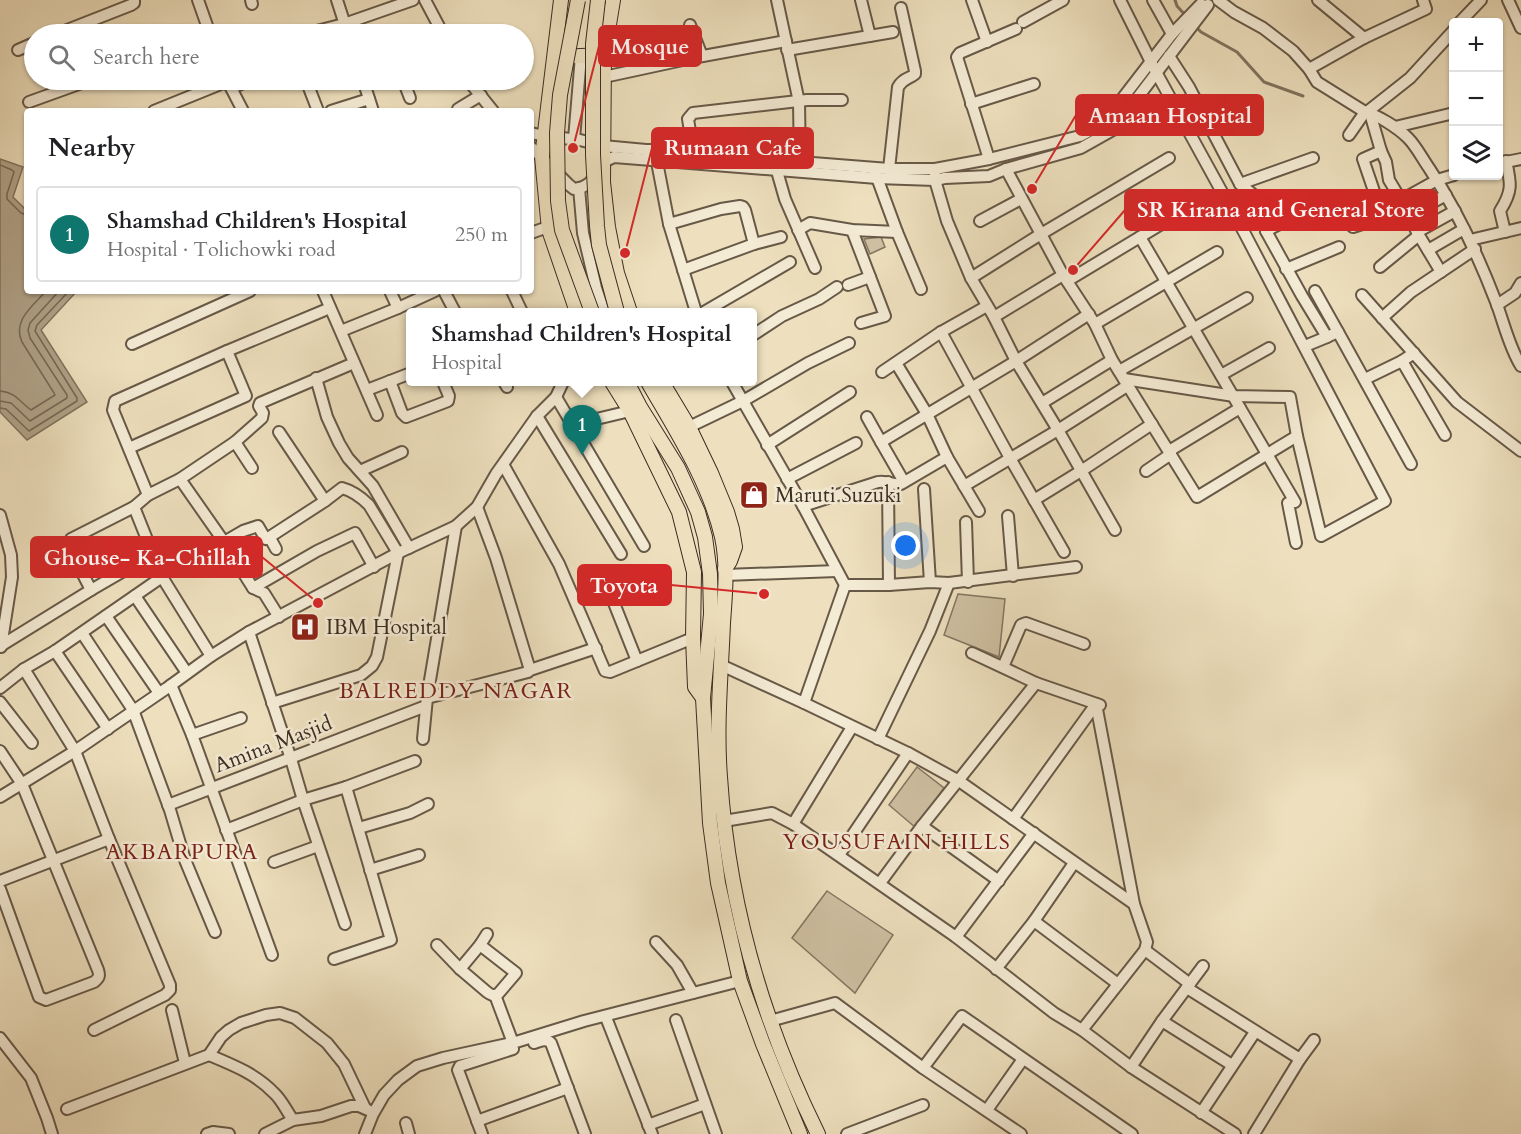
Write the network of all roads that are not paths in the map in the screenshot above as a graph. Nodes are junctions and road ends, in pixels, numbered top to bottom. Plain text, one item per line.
1 (134, 0) edge
2 (198, 0) edge
3 (337, 0) edge
4 (413, 0) edge
5 (425, 0) edge
6 (561, 0) edge
7 (578, 0) edge
8 (598, 0) edge
9 (613, 0) edge
10 (777, 0) edge
11 (861, 0) edge
12 (972, 0) edge
13 (1063, 0) edge
14 (1120, 0) edge
15 (1153, 0) edge
16 (1318, 0) edge
17 (1423, 0) edge
18 (1481, 0) edge
19 (1508, 0) edge
20 (1210, 1) edge
21 (901, 8) dead end
22 (1464, 18) edge
23 (1191, 22) junction
24 (83, 24) edge
25 (206, 24) edge
26 (344, 24) edge
27 (358, 24) edge
28 (438, 24) edge
29 (690, 25) dead end
30 (1521, 26) edge
31 (893, 32) dead end
32 (1172, 34) junction
33 (1449, 35) edge
34 (870, 36) junction
35 (1364, 38) junction
36 (987, 42) junction
37 (786, 45) junction
38 (24, 47) edge
39 (18, 50) dead end
40 (604, 54) junction
41 (581, 56) junction
42 (702, 56) junction
43 (1169, 56) junction
44 (555, 57) junction
45 (1151, 61) junction
46 (1309, 69) junction
47 (1156, 72) junction
48 (604, 77) junction
49 (1034, 84) dead end
50 (62, 90) edge
51 (214, 90) edge
52 (232, 90) edge
53 (310, 90) edge
54 (366, 90) edge
55 (407, 90) edge
56 (477, 90) edge
57 (481, 95) junction
58 (410, 98) dead end
59 (369, 99) junction
60 (842, 100) dead end
61 (29, 102) dead end
62 (799, 102) junction
63 (971, 104) junction
64 (180, 106) edge
65 (242, 108) edge
66 (317, 108) edge
67 (340, 108) edge
68 (372, 108) edge
69 (459, 108) dead end
70 (492, 108) edge
71 (1368, 113) junction
72 (1449, 114) edge
73 (1395, 127) junction
74 (538, 135) edge
75 (1349, 135) dead end
76 (574, 139) junction
77 (603, 146) junction
78 (534, 150) edge
79 (693, 150) junction
80 (1381, 151) junction
81 (542, 157) junction
82 (1169, 158) dead end
83 (1313, 158) dead end
84 (989, 159) junction
85 (1521, 159) edge
86 (604, 162) junction
87 (657, 162) junction
88 (1503, 162) edge
89 (1503, 165) edge
90 (800, 167) junction
91 (889, 168) junction
92 (1006, 169) junction
93 (777, 171) junction
94 (876, 173) junction
95 (935, 174) junction
96 (1449, 176) edge
97 (1437, 180) junction
98 (1240, 184) junction
99 (579, 188) junction
100 (1446, 195) junction
101 (1021, 199) junction
102 (1324, 201) dead end
103 (1366, 201) junction
104 (1353, 205) dead end
105 (1404, 205) junction
106 (1188, 208) dead end
107 (1455, 211) junction
108 (980, 221) dead end
109 (669, 224) junction
110 (1353, 227) dead end
111 (1521, 228) edge
112 (1464, 229) junction
113 (549, 230) junction
114 (798, 230) junction
115 (852, 230) junction
116 (1266, 231) junction
117 (534, 232) edge
118 (897, 232) junction
119 (1505, 232) junction
120 (1418, 233) junction
121 (1041, 234) junction
122 (782, 237) dead end
123 (1140, 237) junction
124 (754, 244) junction
125 (1472, 244) junction
126 (1338, 247) dead end
127 (1428, 250) junction
128 (1217, 252) dead end
129 (790, 262) dead end
130 (1380, 267) dead end
131 (815, 268) dead end
132 (1286, 269) junction
133 (683, 270) junction
134 (1441, 272) junction
135 (870, 277) junction
136 (971, 278) junction
137 (1065, 278) junction
138 (1167, 283) junction
139 (921, 289) dead end
140 (1315, 291) dead end
141 (1519, 293) edge
142 (243, 294) edge
143 (324, 294) edge
144 (391, 294) edge
145 (428, 294) edge
146 (446, 294) edge
147 (513, 294) edge
148 (1362, 295) dead end
149 (1302, 296) junction
150 (1247, 298) dead end
151 (1283, 305) junction
152 (1497, 305) junction
153 (987, 306) junction
154 (330, 308) junction
155 (398, 308) junction
156 (453, 308) edge
157 (520, 308) edge
158 (576, 308) edge
159 (591, 308) edge
160 (603, 308) edge
161 (616, 308) edge
162 (628, 308) edge
163 (695, 308) edge
164 (711, 308) edge
165 (1089, 314) junction
166 (994, 317) junction
167 (1382, 318) junction
168 (861, 323) dead end
169 (1095, 324) junction
170 (1193, 328) junction
171 (341, 331) junction
172 (757, 332) edge
173 (941, 332) junction
174 (1338, 332) junction
175 (1327, 337) junction
176 (849, 343) dead end
177 (132, 344) dead end
178 (1305, 346) junction
179 (1269, 348) dead end
180 (227, 351) junction
181 (1414, 354) junction
182 (1112, 360) junction
183 (1402, 361) junction
184 (1016, 362) junction
185 (1520, 362) edge
186 (354, 363) junction
187 (896, 363) junction
188 (882, 372) dead end
189 (406, 375) edge
190 (1221, 375) junction
191 (316, 378) junction
192 (1124, 379) junction
193 (1365, 379) junction
194 (390, 381) junction
195 (445, 386) edge
196 (561, 386) edge
197 (615, 386) edge
198 (630, 386) edge
199 (651, 386) edge
200 (665, 386) edge
201 (735, 386) edge
202 (971, 387) junction
203 (367, 390) junction
204 (850, 392) dead end
205 (1234, 396) junction
206 (556, 397) junction
207 (743, 401) junction
208 (1042, 403) junction
209 (1240, 408) junction
210 (630, 411) junction
211 (927, 414) junction
212 (377, 415) dead end
213 (537, 416) junction
214 (867, 417) dead end
215 (1152, 424) junction
216 (572, 425) junction
217 (689, 427) junction
218 (1058, 430) junction
219 (279, 432) dead end
220 (1445, 435) dead end
221 (1297, 436) junction
222 (236, 442) junction
223 (881, 442) junction
224 (856, 443) dead end
225 (767, 445) junction
226 (129, 448) junction
227 (1521, 451) edge
228 (402, 452) dead end
229 (1170, 453) junction
230 (1268, 454) junction
231 (947, 457) junction
232 (1010, 458) junction
233 (1411, 464) dead end
234 (504, 466) junction
235 (252, 468) dead end
236 (360, 471) junction
237 (1081, 471) junction
238 (1146, 471) dead end
239 (180, 479) junction
240 (787, 479) junction
241 (888, 482) junction
242 (904, 482) junction
243 (964, 486) junction
244 (924, 489) dead end
245 (148, 495) junction
246 (1034, 500) junction
247 (325, 501) junction
248 (803, 506) junction
249 (134, 507) junction
250 (477, 507) junction
251 (980, 511) dead end
252 (0, 515) edge
253 (1008, 516) dead end
254 (966, 522) dead end
255 (456, 526) junction
256 (1114, 530) dead end
257 (270, 538) junction
258 (224, 542) junction
259 (1296, 543) dead end
260 (644, 546) dead end
261 (409, 548) junction
262 (276, 549) dead end
263 (1064, 552) dead end
264 (398, 553) junction
265 (153, 554) junction
266 (621, 555) dead end
267 (374, 567) junction
268 (1076, 567) dead end
269 (837, 571) junction
270 (725, 572) junction
271 (1013, 576) junction
272 (162, 578) junction
273 (930, 582) junction
274 (968, 582) junction
275 (949, 583) junction
276 (845, 585) junction
277 (889, 585) junction
278 (254, 588) junction
279 (91, 590) junction
280 (610, 593) dead end
281 (135, 596) junction
282 (106, 616) junction
283 (279, 617) junction
284 (249, 632) junction
285 (82, 633) junction
286 (693, 638) junction
287 (1084, 644) dead end
288 (1, 648) edge
289 (596, 648) junction
290 (55, 651) junction
291 (972, 652) dead end
292 (211, 656) junction
293 (637, 661) junction
294 (721, 665) junction
295 (1003, 667) junction
296 (24, 669) junction
297 (530, 670) junction
298 (187, 672) junction
299 (1036, 683) junction
300 (171, 685) junction
301 (0, 688) edge
302 (159, 693) junction
303 (703, 698) junction
304 (0, 702) edge
305 (427, 702) junction
306 (272, 703) junction
307 (804, 703) junction
308 (1098, 704) junction
309 (133, 711) junction
310 (240, 718) dead end
311 (852, 727) junction
312 (108, 729) junction
313 (192, 735) junction
314 (423, 738) dead end
315 (878, 739) junction
316 (32, 743) dead end
317 (0, 751) edge
318 (75, 751) junction
319 (908, 753) junction
320 (291, 759) junction
321 (415, 761) dead end
322 (959, 781) junction
323 (22, 784) junction
324 (346, 786) junction
325 (210, 789) junction
326 (0, 798) edge
327 (303, 800) junction
328 (428, 804) dead end
329 (168, 805) junction
330 (1012, 819) junction
331 (724, 821) junction
332 (793, 824) junction
333 (922, 826) junction
334 (359, 828) junction
335 (226, 830) junction
336 (1034, 833) junction
337 (109, 839) junction
338 (318, 846) junction
339 (419, 855) dead end
340 (839, 855) junction
341 (53, 860) junction
342 (274, 862) dead end
343 (1074, 863) junction
344 (370, 870) junction
345 (0, 881) edge
346 (999, 881) junction
347 (880, 883) junction
348 (0, 889) edge
349 (1134, 904) junction
350 (1034, 921) junction
351 (345, 924) dead end
352 (215, 932) dead end
353 (487, 934) dead end
354 (956, 937) junction
355 (656, 942) dead end
356 (437, 945) dead end
357 (480, 945) junction
358 (1145, 950) junction
359 (272, 955) dead end
360 (334, 959) dead end
361 (1203, 966) dead end
362 (460, 969) junction
363 (996, 969) junction
364 (740, 981) junction
365 (1118, 984) junction
366 (1188, 986) junction
367 (693, 993) junction
368 (495, 995) junction
369 (172, 1010) dead end
370 (607, 1020) dead end
371 (676, 1020) dead end
372 (770, 1021) junction
373 (1162, 1021) junction
374 (94, 1030) dead end
375 (1082, 1030) junction
376 (1254, 1032) junction
377 (0, 1038) edge
378 (1314, 1040) dead end
379 (513, 1043) junction
380 (209, 1055) junction
381 (1023, 1059) junction
382 (1300, 1059) junction
383 (185, 1063) junction
384 (1232, 1065) junction
385 (1131, 1067) junction
386 (923, 1068) junction
387 (568, 1088) junction
388 (705, 1104) junction
389 (923, 1105) dead end
390 (67, 1110) dead end
391 (987, 1110) junction
392 (369, 1111) junction
393 (1201, 1113) junction
394 (293, 1120) junction
395 (477, 1120) junction
396 (650, 1129) edge
397 (52, 1134) edge
398 (207, 1134) edge
399 (229, 1134) edge
400 (265, 1134) edge
401 (365, 1134) edge
402 (482, 1134) edge
403 (585, 1134) edge
404 (716, 1134) edge
405 (800, 1134) edge
406 (818, 1134) edge
407 (847, 1134) edge
408 (1021, 1134) edge
409 (1132, 1134) edge
410 (1234, 1134) edge
411 (1254, 1134) edge

1 - 24 street
2 - 25 street
3 - 26 street
4 - 27 street
5 - 28 street
6 - 44 main road
7 - 159 main road, bridge
8 - 161 main road, bridge
9 - 40 main road
10 - 37 street
11 - 34 street
12 - 36 street
13 - 36 street
14 - 45 street
15 - 32 street
16 - 35 street
17 - 35 street
18 - 22 street
19 - 30 street
20 - 23 street
20 - 46 street
21 - 91 street
23 - 32 street
23 - 43 street
29 - 42 street
31 - 34 street
32 - 45 street
33 - 71 street
34 - 37 street
35 - 46 street
36 - 63 street
37 - 42 street
37 - 62 street
38 - 39 street
40 - 41 main road
40 - 48 main road
41 - 44 main road
41 - 76 street
42 - 48 street
43 - 47 street
43 - 98 street
44 - 74 main road
45 - 47 street
45 - 84 street
46 - 71 street
47 - 92 street
47 - 151 street
48 - 77 main road
49 - 63 street
50 - 61 street
51 - 64 street
52 - 65 street
53 - 66 street
54 - 59 street
55 - 58 street
56 - 57 street
57 - 69 street
57 - 70 street
59 - 67 street
59 - 68 street
60 - 62 street
62 - 79 street
62 - 90 street
63 - 84 street
71 - 73 street
71 - 75 street
71 - 80 street
72 - 73 street
73 - 97 street
74 - 76 street
74 - 81 main road
76 - 77 street
77 - 79 street
77 - 86 main road
78 - 81 street
79 - 90 street
80 - 103 street
80 - 105 street
81 - 99 street
81 - 113 main road
82 - 121 street
83 - 98 street
84 - 95 street
85 - 88 street
86 - 87 street
86 - 99 street
86 - 162 main road
87 - 93 street
87 - 109 street
89 - 119 street
90 - 93 street
90 - 94 street
91 - 94 street
91 - 95 street
92 - 95 street
92 - 101 street
93 - 114 street
94 - 95 street
94 - 118 street
95 - 136 street
96 - 97 street
97 - 100 street
97 - 105 street
98 - 116 street
99 - 160 street
100 - 105 street
100 - 107 street
101 - 108 street
101 - 121 street
102 - 116 street
103 - 104 street
103 - 105 street
105 - 110 street
105 - 120 street
106 - 123 street
107 - 112 street
107 - 120 street
109 - 124 street
109 - 133 street
111 - 119 street
112 - 125 street
112 - 127 street
113 - 117 street
113 - 158 main road
114 - 115 street
114 - 131 street
115 - 118 street
115 - 135 street
116 - 132 street
118 - 139 street
119 - 125 street
120 - 127 street
120 - 130 street
121 - 136 street
121 - 137 street
122 - 124 street
123 - 137 street
123 - 138 street
124 - 133 street
125 - 134 street
125 - 152 street
126 - 132 street
127 - 134 street
128 - 138 street
129 - 164 street
132 - 149 street
133 - 163 street
134 - 167 street
135 - 168 street
135 - 172 street
136 - 153 street
137 - 165 street
137 - 166 street
138 - 169 street
138 - 170 street
140 - 174 street
141 - 152 street
142 - 177 street
143 - 154 street
144 - 155 street
145 - 155 street
146 - 156 street
147 - 157 street
148 - 167 street
149 - 151 street
149 - 175 street
150 - 170 street
151 - 178 street
152 - 185 street
153 - 166 street
153 - 173 street
154 - 171 street
154 - 180 street
155 - 171 street
165 - 169 street
165 - 184 street
166 - 184 street
167 - 181 street
169 - 182 street
170 - 190 street
170 - 192 street
171 - 186 street
173 - 187 street
173 - 202 street
174 - 175 street
174 - 193 street
175 - 178 street
176 - 207 street
178 - 221 street
179 - 190 street
180 - 226 street
180 - 226 street
181 - 183 street
181 - 227 street
182 - 192 street
182 - 208 street
183 - 193 street
183 - 220 street
184 - 202 street
184 - 208 street
186 - 191 street
186 - 203 street
187 - 188 street
187 - 211 street
189 - 194 street
190 - 205 street
191 - 222 street
191 - 236 street
192 - 205 street
192 - 215 street
192 - 218 street
193 - 233 street
194 - 195 street
194 - 203 street
196 - 206 street
197 - 210 main road
198 - 303 main road
199 - 270 main road
200 - 217 main road
201 - 207 street
202 - 211 street
202 - 232 street
203 - 212 street
204 - 225 street
205 - 209 street
205 - 221 street
206 - 213 street
206 - 216 street
207 - 217 street
207 - 225 street
208 - 218 street
209 - 229 street
209 - 230 street
210 - 216 street
210 - 286 main road
211 - 223 street
211 - 231 street
213 - 234 street
213 - 266 street
214 - 223 street
215 - 229 street
215 - 237 street
216 - 260 street
217 - 270 main road
218 - 232 street
218 - 237 street
219 - 247 street
221 - 230 street
222 - 235 street
222 - 239 street
223 - 242 street
224 - 240 street
225 - 240 street
226 - 245 street
228 - 236 street
229 - 230 street
229 - 238 street
230 - 259 street
231 - 242 street
231 - 243 street
232 - 243 street
232 - 246 street
234 - 250 street
234 - 289 street
236 - 261 street
237 - 246 street
237 - 256 street
239 - 245 street
239 - 258 street
240 - 248 street
241 - 242 street
241 - 248 street
241 - 277 street
243 - 251 street
244 - 273 street
245 - 249 street
246 - 263 street
247 - 257 street
247 - 264 street
248 - 269 street
249 - 265 street
249 - 279 street
250 - 255 street
250 - 297 street
252 - 288 street
253 - 271 street
254 - 274 street
255 - 261 street
255 - 305 street
257 - 258 street
257 - 262 street
258 - 278 street
261 - 264 street
264 - 267 street
264 - 306 street
265 - 272 street
265 - 279 street
267 - 278 street
267 - 283 street
268 - 271 street
269 - 270 street
269 - 276 street
270 - 294 main road
271 - 274 street
272 - 281 street
272 - 292 street
273 - 275 street
273 - 277 street
274 - 275 street
275 - 315 street
276 - 277 street
276 - 307 street
278 - 283 street
279 - 288 street
280 - 293 street
281 - 282 street
281 - 298 street
282 - 285 street
282 - 302 street
283 - 284 street
284 - 292 street
284 - 306 street
285 - 290 street
285 - 309 street
286 - 293 street
286 - 303 main road
287 - 295 street
289 - 293 street
289 - 297 street, Amina Masjid
290 - 296 street
290 - 312 street
291 - 295 street
292 - 298 street
294 - 307 street
294 - 331 main road
295 - 299 street
296 - 301 street
296 - 318 street
297 - 305 street, Amina Masjid
298 - 300 street
299 - 308 street
299 - 322 street
300 - 302 street
300 - 313 street
302 - 309 street
303 - 364 main road
304 - 316 street
305 - 314 street
305 - 320 street, Amina Masjid
306 - 320 street
307 - 311 street
308 - 330 street
308 - 349 street
309 - 312 street
309 - 329 street
310 - 313 street
311 - 315 street
311 - 332 street
312 - 318 street
313 - 325 street
315 - 319 street
317 - 323 street
318 - 323 street
318 - 337 street
319 - 322 street
319 - 340 street
320 - 325 street, Amina Masjid
320 - 327 street
321 - 324 street
322 - 330 street
322 - 333 street
323 - 326 street
323 - 341 street
324 - 327 street
324 - 334 street
325 - 329 street, Amina Masjid
325 - 335 street
327 - 335 street
327 - 338 street
328 - 334 street
329 - 352 street
330 - 336 street
331 - 332 street
331 - 372 main road
332 - 340 street
333 - 346 street
333 - 347 street
334 - 344 street
335 - 359 street
336 - 343 street
336 - 346 street
337 - 341 street
337 - 374 street
338 - 342 street
338 - 351 street
339 - 344 street
340 - 347 street
341 - 345 street
341 - 348 street
343 - 349 street
343 - 350 street
344 - 360 street
346 - 354 street
347 - 354 street
349 - 358 street
350 - 363 street
350 - 365 street
353 - 357 street
354 - 363 street
355 - 367 street
356 - 362 street
357 - 362 street
357 - 368 street
358 - 365 street
358 - 366 street
361 - 366 street
362 - 368 street
363 - 375 street
364 - 367 street
364 - 405 main road
365 - 375 street
366 - 373 street
366 - 376 street
367 - 379 street
368 - 379 street
369 - 383 street
370 - 396 street
371 - 388 street
372 - 386 street
372 - 406 main road
373 - 384 street
373 - 385 street
375 - 385 street
376 - 382 street
376 - 384 street
377 - 397 street
378 - 382 street
379 - 392 street
380 - 383 street
380 - 392 street
380 - 394 street
381 - 386 street
381 - 391 street
381 - 409 street
382 - 411 street
383 - 390 street
384 - 393 street
385 - 393 street
386 - 391 street
387 - 395 street
387 - 395 street
387 - 403 street
388 - 396 street
388 - 404 street
389 - 407 street
391 - 408 street
392 - 394 street
392 - 401 street
393 - 410 street
394 - 400 street
395 - 402 street
398 - 399 street

